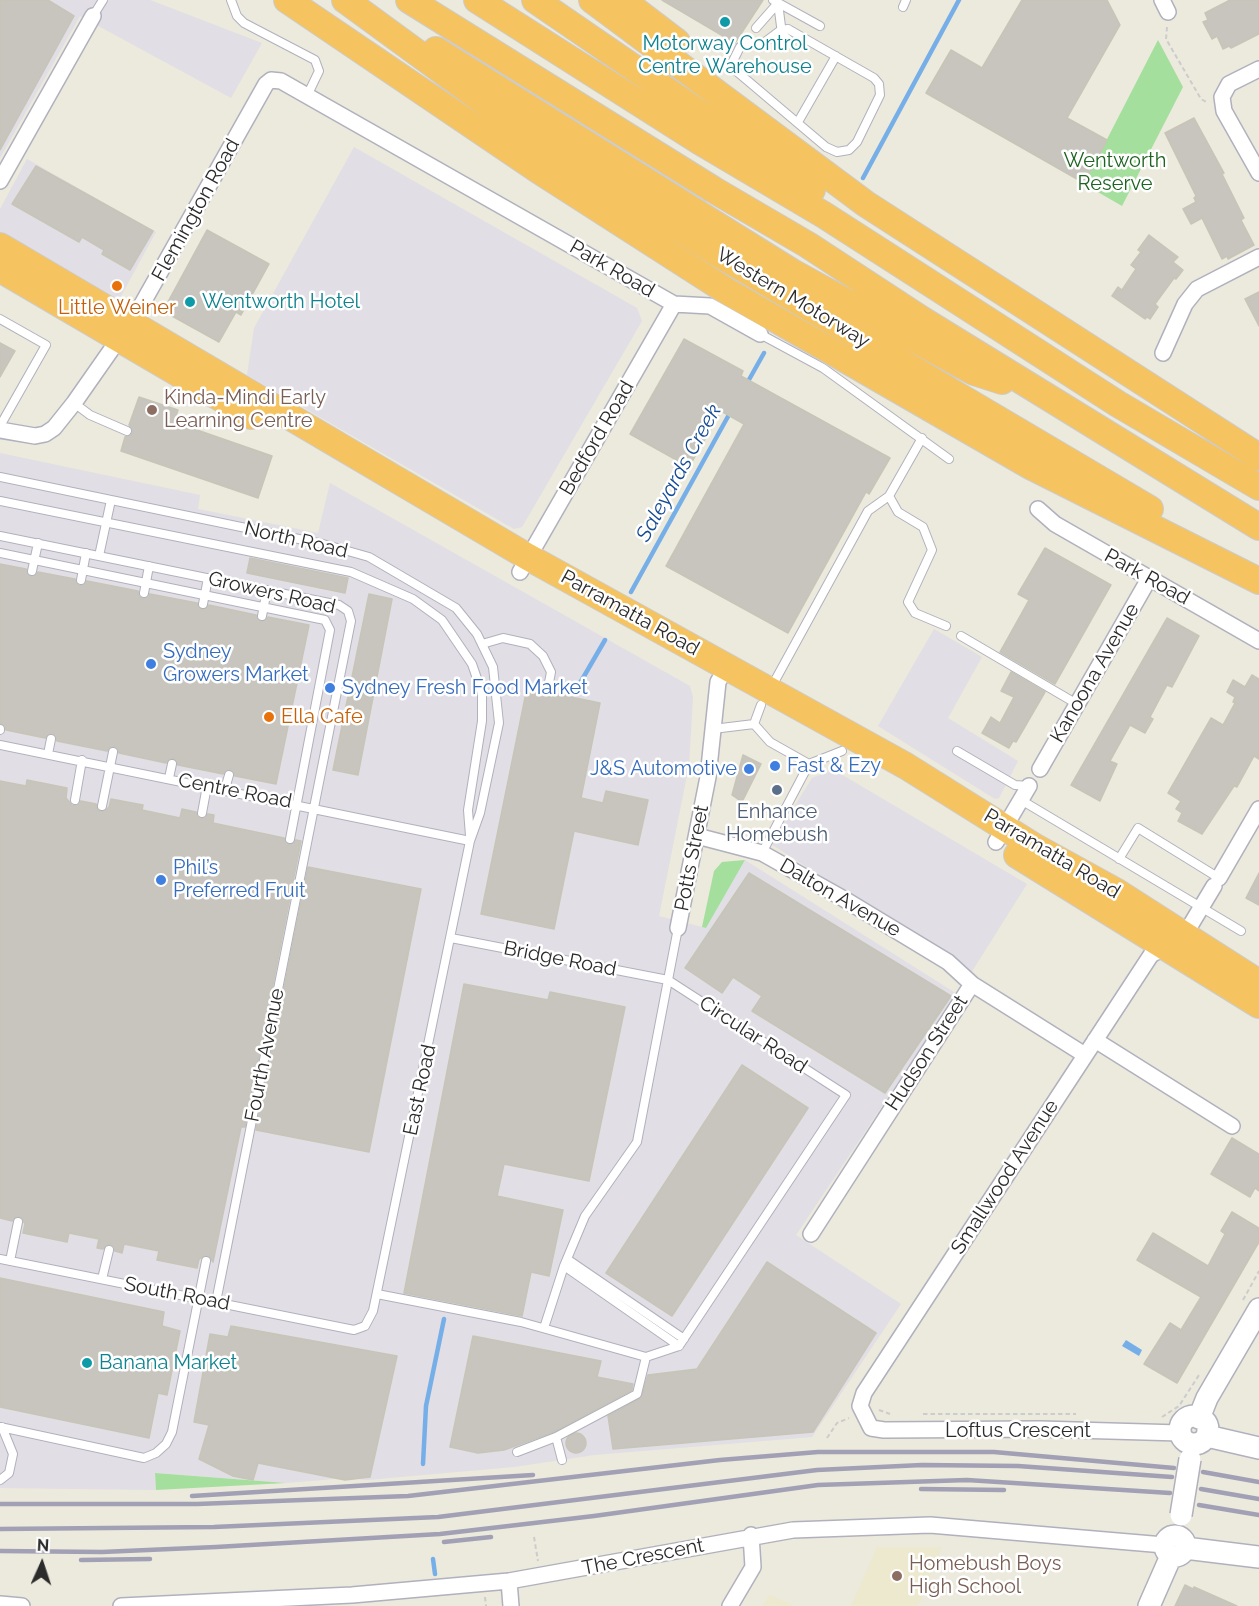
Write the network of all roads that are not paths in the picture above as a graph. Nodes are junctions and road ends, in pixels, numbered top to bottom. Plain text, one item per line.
1 (103, 0) edge
2 (231, 0) edge
3 (286, 0) edge
4 (345, 0) edge
5 (409, 0) edge
6 (477, 0) edge
7 (535, 0) edge
8 (592, 0) edge
9 (622, 0) edge
10 (776, 2) edge
11 (93, 16) joint
12 (820, 26) dead end
13 (756, 28) dead end
14 (782, 30) junction
15 (788, 39) dead end
16 (836, 56) junction
17 (1259, 69) edge
18 (271, 80) joint
19 (307, 96) junction
20 (798, 122) junction
21 (1259, 173) edge
22 (0, 181) edge
23 (835, 195) junction
24 (861, 213) junction
25 (0, 246) edge
26 (1259, 257) edge
27 (0, 269) edge
28 (787, 282) junction
29 (815, 298) junction
30 (674, 304) junction
31 (0, 319) edge
32 (764, 325) junction
33 (123, 330) junction
34 (790, 339) junction
35 (1163, 353) dead end
36 (1040, 392) junction
37 (74, 403) junction
38 (0, 428) edge
39 (127, 431) dead end
40 (922, 438) junction
41 (1259, 457) edge
42 (949, 459) dead end
43 (0, 477) edge
44 (1259, 487) edge
45 (889, 496) junction
46 (111, 500) junction
47 (0, 501) edge
48 (1038, 509) dead end
49 (106, 523) junction
50 (1259, 527) edge
51 (0, 536) edge
52 (38, 543) junction
53 (0, 553) edge
54 (86, 553) junction
55 (99, 556) junction
56 (34, 560) junction
57 (524, 564) junction
58 (149, 566) junction
59 (1259, 567) edge
60 (83, 570) junction
61 (32, 571) dead end
62 (1150, 577) junction
63 (208, 578) junction
64 (81, 580) dead end
65 (1259, 581) edge
66 (145, 583) junction
67 (267, 590) junction
68 (144, 592) dead end
69 (205, 595) junction
70 (203, 604) dead end
71 (263, 611) junction
72 (946, 626) dead end
73 (961, 636) dead end
74 (1259, 641) edge
75 (482, 644) junction
76 (722, 674) junction
77 (548, 688) dead end
78 (1077, 704) junction
79 (762, 707) junction
80 (713, 729) junction
81 (51, 739) dead end
82 (0, 745) edge
83 (842, 751) junction
84 (957, 751) dead end
85 (113, 752) dead end
86 (48, 754) junction
87 (82, 760) junction
88 (172, 764) dead end
89 (809, 764) junction
90 (110, 766) junction
91 (1040, 769) dead end
92 (228, 775) dead end
93 (169, 778) junction
94 (207, 786) junction
95 (225, 789) junction
96 (1025, 793) junction
97 (75, 800) dead end
98 (297, 804) junction
99 (102, 806) dead end
100 (314, 807) junction
101 (1259, 809) edge
102 (202, 813) dead end
103 (1001, 835) junction
104 (697, 836) junction
105 (290, 839) dead end
106 (470, 841) junction
107 (762, 853) junction
108 (1119, 859) junction
109 (1216, 882) junction
110 (1201, 908) junction
111 (678, 928) joint
112 (1240, 931) dead end
113 (451, 938) junction
114 (1174, 942) junction
115 (668, 980) junction
116 (1259, 982) edge
117 (972, 984) junction
118 (1259, 1005) edge
119 (1095, 1040) junction
120 (1085, 1055) junction
121 (1232, 1126) dead end
122 (18, 1222) dead end
123 (811, 1234) dead end
124 (109, 1250) dead end
125 (0, 1259) edge
126 (10, 1261) junction
127 (206, 1261) dead end
128 (566, 1262) junction
129 (102, 1280) junction
130 (377, 1294) junction
131 (198, 1299) junction
132 (216, 1302) junction
133 (1259, 1309) edge
134 (544, 1328) junction
135 (354, 1330) joint
136 (682, 1342) junction
137 (646, 1357) junction
138 (870, 1411) joint
139 (1, 1427) edge
140 (556, 1437) junction
141 (1194, 1438) junction
142 (1259, 1448) edge
143 (517, 1452) dead end
144 (562, 1460) dead end
145 (0, 1480) edge
146 (752, 1535) junction
147 (1176, 1540) junction
148 (1259, 1557) edge
149 (509, 1581) junction
150 (0, 1604) edge
151 (201, 1604) edge
152 (22, 1606) edge
153 (121, 1606) edge
154 (511, 1606) edge
155 (730, 1606) edge
156 (1149, 1606) edge

1 - 11 lane
2 - 19 lane
3 - 32 highway
4 - 28 highway
4 - 28 highway, Western Motorway
5 - 36 highway
6 - 23 highway
7 - 23 highway
8 - 23 highway
9 - 23 highway
10 - 12 lane
10 - 13 lane
10 - 14 lane
11 - 22 street
14 - 15 lane
14 - 16 lane
14 - 20 lane
16 - 20 lane
16 - 20 lane
17 - 21 street
18 - 19 street, Park Road
18 - 33 street, Flemington Road
19 - 30 street, Park Road
23 - 24 highway
24 - 41 highway
24 - 44 highway
25 - 33 highway, Parramatta Road
26 - 35 street
27 - 33 highway, Parramatta Road
28 - 29 highway, Western Motorway
29 - 36 highway
29 - 59 highway, Western Motorway
30 - 32 street, Park Road
30 - 57 street, Bedford Road
31 - 38 lane
32 - 34 highway
33 - 37 street, Flemington Road
33 - 57 highway, Parramatta Road
34 - 40 lane
34 - 65 highway
36 - 50 highway
37 - 38 street, Flemington Road
37 - 39 lane
40 - 42 lane
40 - 45 lane
43 - 46 lane, North Road
45 - 72 lane
45 - 79 lane
46 - 49 lane
46 - 75 lane, North Road
47 - 49 lane
48 - 62 street, Park Road
49 - 55 lane
49 - 106 lane
51 - 52 lane, Growers Road
52 - 54 lane, Growers Road
52 - 56 lane
53 - 56 lane, Growers Road
54 - 55 lane, Growers Road
54 - 60 lane
55 - 58 lane, Growers Road
56 - 60 lane, Growers Road
56 - 61 lane
57 - 76 highway, Parramatta Road
58 - 63 lane, Growers Road
58 - 66 lane
60 - 64 lane
60 - 66 lane, Growers Road
62 - 74 street, Park Road
62 - 78 street, Kanoona Avenue
63 - 67 lane, Growers Road
63 - 69 lane
66 - 68 lane
66 - 69 lane, Growers Road
67 - 71 lane
67 - 100 lane, Growers Road
69 - 70 lane
69 - 71 lane, Growers Road
71 - 98 lane, Growers Road
73 - 78 lane
75 - 77 lane
75 - 106 lane, North Road
76 - 79 highway, Parramatta Road
76 - 80 street, Potts Street
78 - 91 street, Kanoona Avenue
79 - 80 lane
79 - 83 highway, Parramatta Road
79 - 89 lane
79 - 103 highway, Parramatta Road
80 - 104 street, Potts Street
81 - 86 lane
82 - 86 lane, Centre Road
83 - 89 lane
83 - 103 highway, Parramatta Road
84 - 96 lane
85 - 90 lane
86 - 87 lane, Centre Road
87 - 90 lane, Centre Road
87 - 97 lane
88 - 93 lane
89 - 107 lane
90 - 93 lane, Centre Road
90 - 99 lane
92 - 95 lane
93 - 94 lane, Centre Road
94 - 95 lane, Centre Road
94 - 102 lane
95 - 98 lane, Centre Road
96 - 103 street
96 - 108 lane
98 - 100 lane, Centre Road
98 - 105 lane
100 - 106 lane, Centre Road
100 - 132 lane, Fourth Avenue
101 - 109 street, Smallwood Avenue
103 - 114 highway, Parramatta Road
104 - 107 street, Dalton Avenue
104 - 111 street, Potts Street
106 - 113 lane, East Road
107 - 117 street, Dalton Avenue
108 - 109 lane
108 - 110 lane
109 - 110 street, Smallwood Avenue
110 - 112 lane
110 - 114 street, Smallwood Avenue
111 - 115 lane, Potts Street
113 - 115 lane, Bridge Road
113 - 130 lane, East Road
114 - 116 highway, Parramatta Road
114 - 118 highway, Parramatta Road
114 - 119 street, Smallwood Avenue
115 - 128 lane
115 - 136 lane, Circular Road
117 - 120 street, Hudson Street
117 - 123 street, Hudson Street
119 - 120 street, Smallwood Avenue
119 - 121 street
120 - 138 street, Smallwood Avenue
122 - 126 lane
124 - 129 lane
125 - 126 lane, South Road
126 - 129 lane, South Road
127 - 131 lane
128 - 134 lane
128 - 136 lane
129 - 131 lane, South Road
130 - 134 lane
130 - 135 lane, East Road
131 - 132 lane, South Road
131 - 139 lane
132 - 135 lane, South Road
133 - 141 street
134 - 137 lane
136 - 137 lane
137 - 140 lane
138 - 141 street, Loftus Crescent
139 - 145 lane
140 - 143 lane
140 - 144 lane
141 - 142 street, Loftus Crescent
141 - 147 street, bridge
146 - 147 street, The Crescent
146 - 149 street, The Crescent
146 - 155 street
147 - 148 street, The Crescent
147 - 156 street
149 - 151 street, The Crescent
149 - 154 street
150 - 152 street
151 - 153 street, The Crescent

